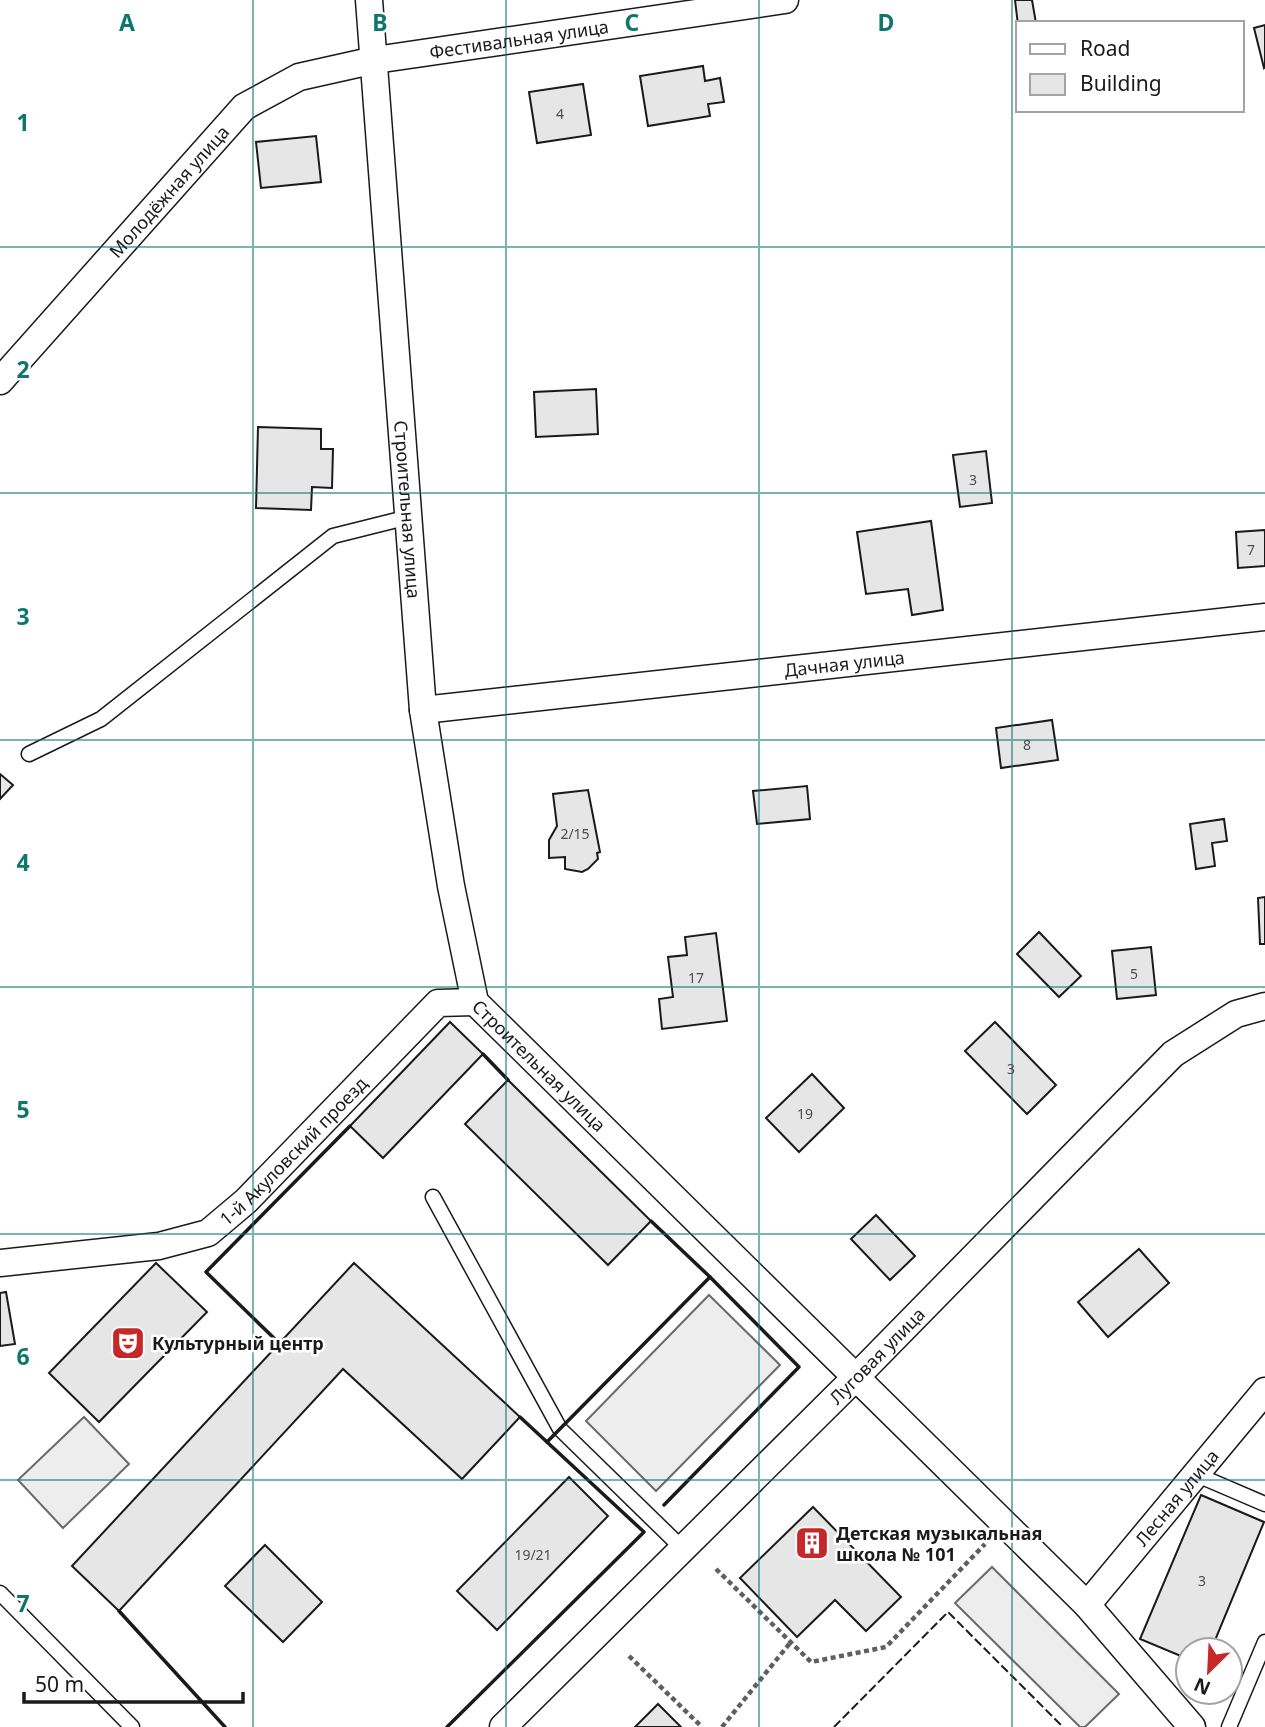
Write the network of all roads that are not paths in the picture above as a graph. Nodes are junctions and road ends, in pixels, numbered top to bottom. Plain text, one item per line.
1 (369, 0) edge
2 (785, 0) edge
3 (375, 60) junction
4 (0, 381) edge
5 (409, 517) junction
6 (1265, 617) edge
7 (423, 710) junction
8 (29, 754) dead end
9 (475, 1002) junction
10 (1265, 1006) edge
11 (433, 1197) dead end
12 (0, 1263) edge
13 (856, 1377) junction
14 (1265, 1391) edge
15 (1195, 1475) junction
16 (1265, 1504) edge
17 (682, 1548) junction
18 (0, 1593) edge
19 (1087, 1605) junction
20 (1265, 1642) edge
21 (132, 1727) edge
22 (503, 1727) edge
23 (1192, 1727) edge
24 (1229, 1727) edge

1 - 3 street, Строительная улица
2 - 3 street, Фестивальная улица
3 - 4 street, Молодёжная улица
3 - 5 street, Строительная улица
5 - 7 street, Строительная улица
5 - 8 lane
6 - 7 street, Дачная улица
7 - 9 street, Строительная улица
9 - 12 street, 1-й Акуловский проезд
9 - 13 street, Строительная улица
10 - 13 street, Луговая улица
11 - 17 lane
13 - 17 street, Луговая улица
13 - 19 street, Строительная улица
14 - 15 street, Лесная улица
15 - 16 lane
15 - 19 street, Лесная улица
17 - 22 street, Луговая улица
18 - 21 lane
19 - 23 street, Строительная улица
20 - 24 lane

